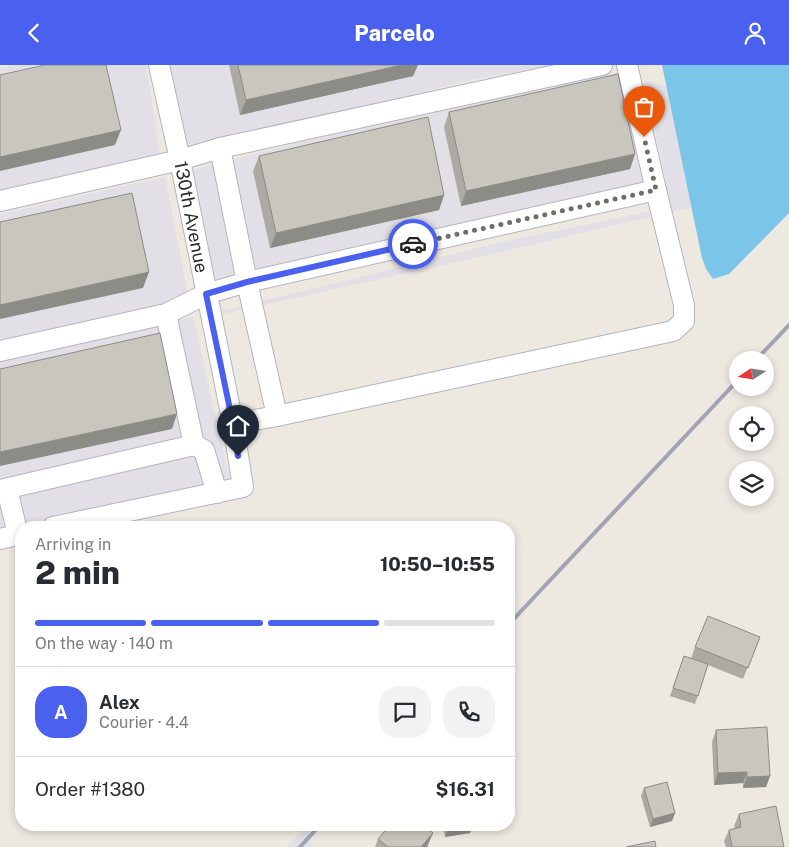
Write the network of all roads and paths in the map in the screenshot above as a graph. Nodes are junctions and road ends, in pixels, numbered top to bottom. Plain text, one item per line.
1 (159, 65) edge
2 (602, 65) edge
3 (627, 65) edge
4 (220, 148) junction
5 (180, 159) junction
6 (656, 190) junction
7 (0, 201) edge
8 (247, 282) junction
9 (206, 294) junction
10 (166, 314) junction
11 (0, 351) edge
12 (277, 416) junction
13 (233, 424) junction
14 (194, 445) junction
15 (4, 490) edge
16 (217, 493) junction
17 (82, 521) edge
18 (13, 536) edge

1 - 5 street, 130th Avenue
2 - 4 street
3 - 6 street
4 - 5 street
4 - 8 street
5 - 7 street
5 - 9 street, 130th Avenue
6 - 8 street
6 - 12 street
8 - 9 street
8 - 12 street
9 - 10 street
9 - 13 street, 130th Avenue
10 - 11 street
10 - 14 street
12 - 13 street
13 - 16 street, 130th Avenue
14 - 15 street
14 - 16 street
15 - 18 street
16 - 17 street

